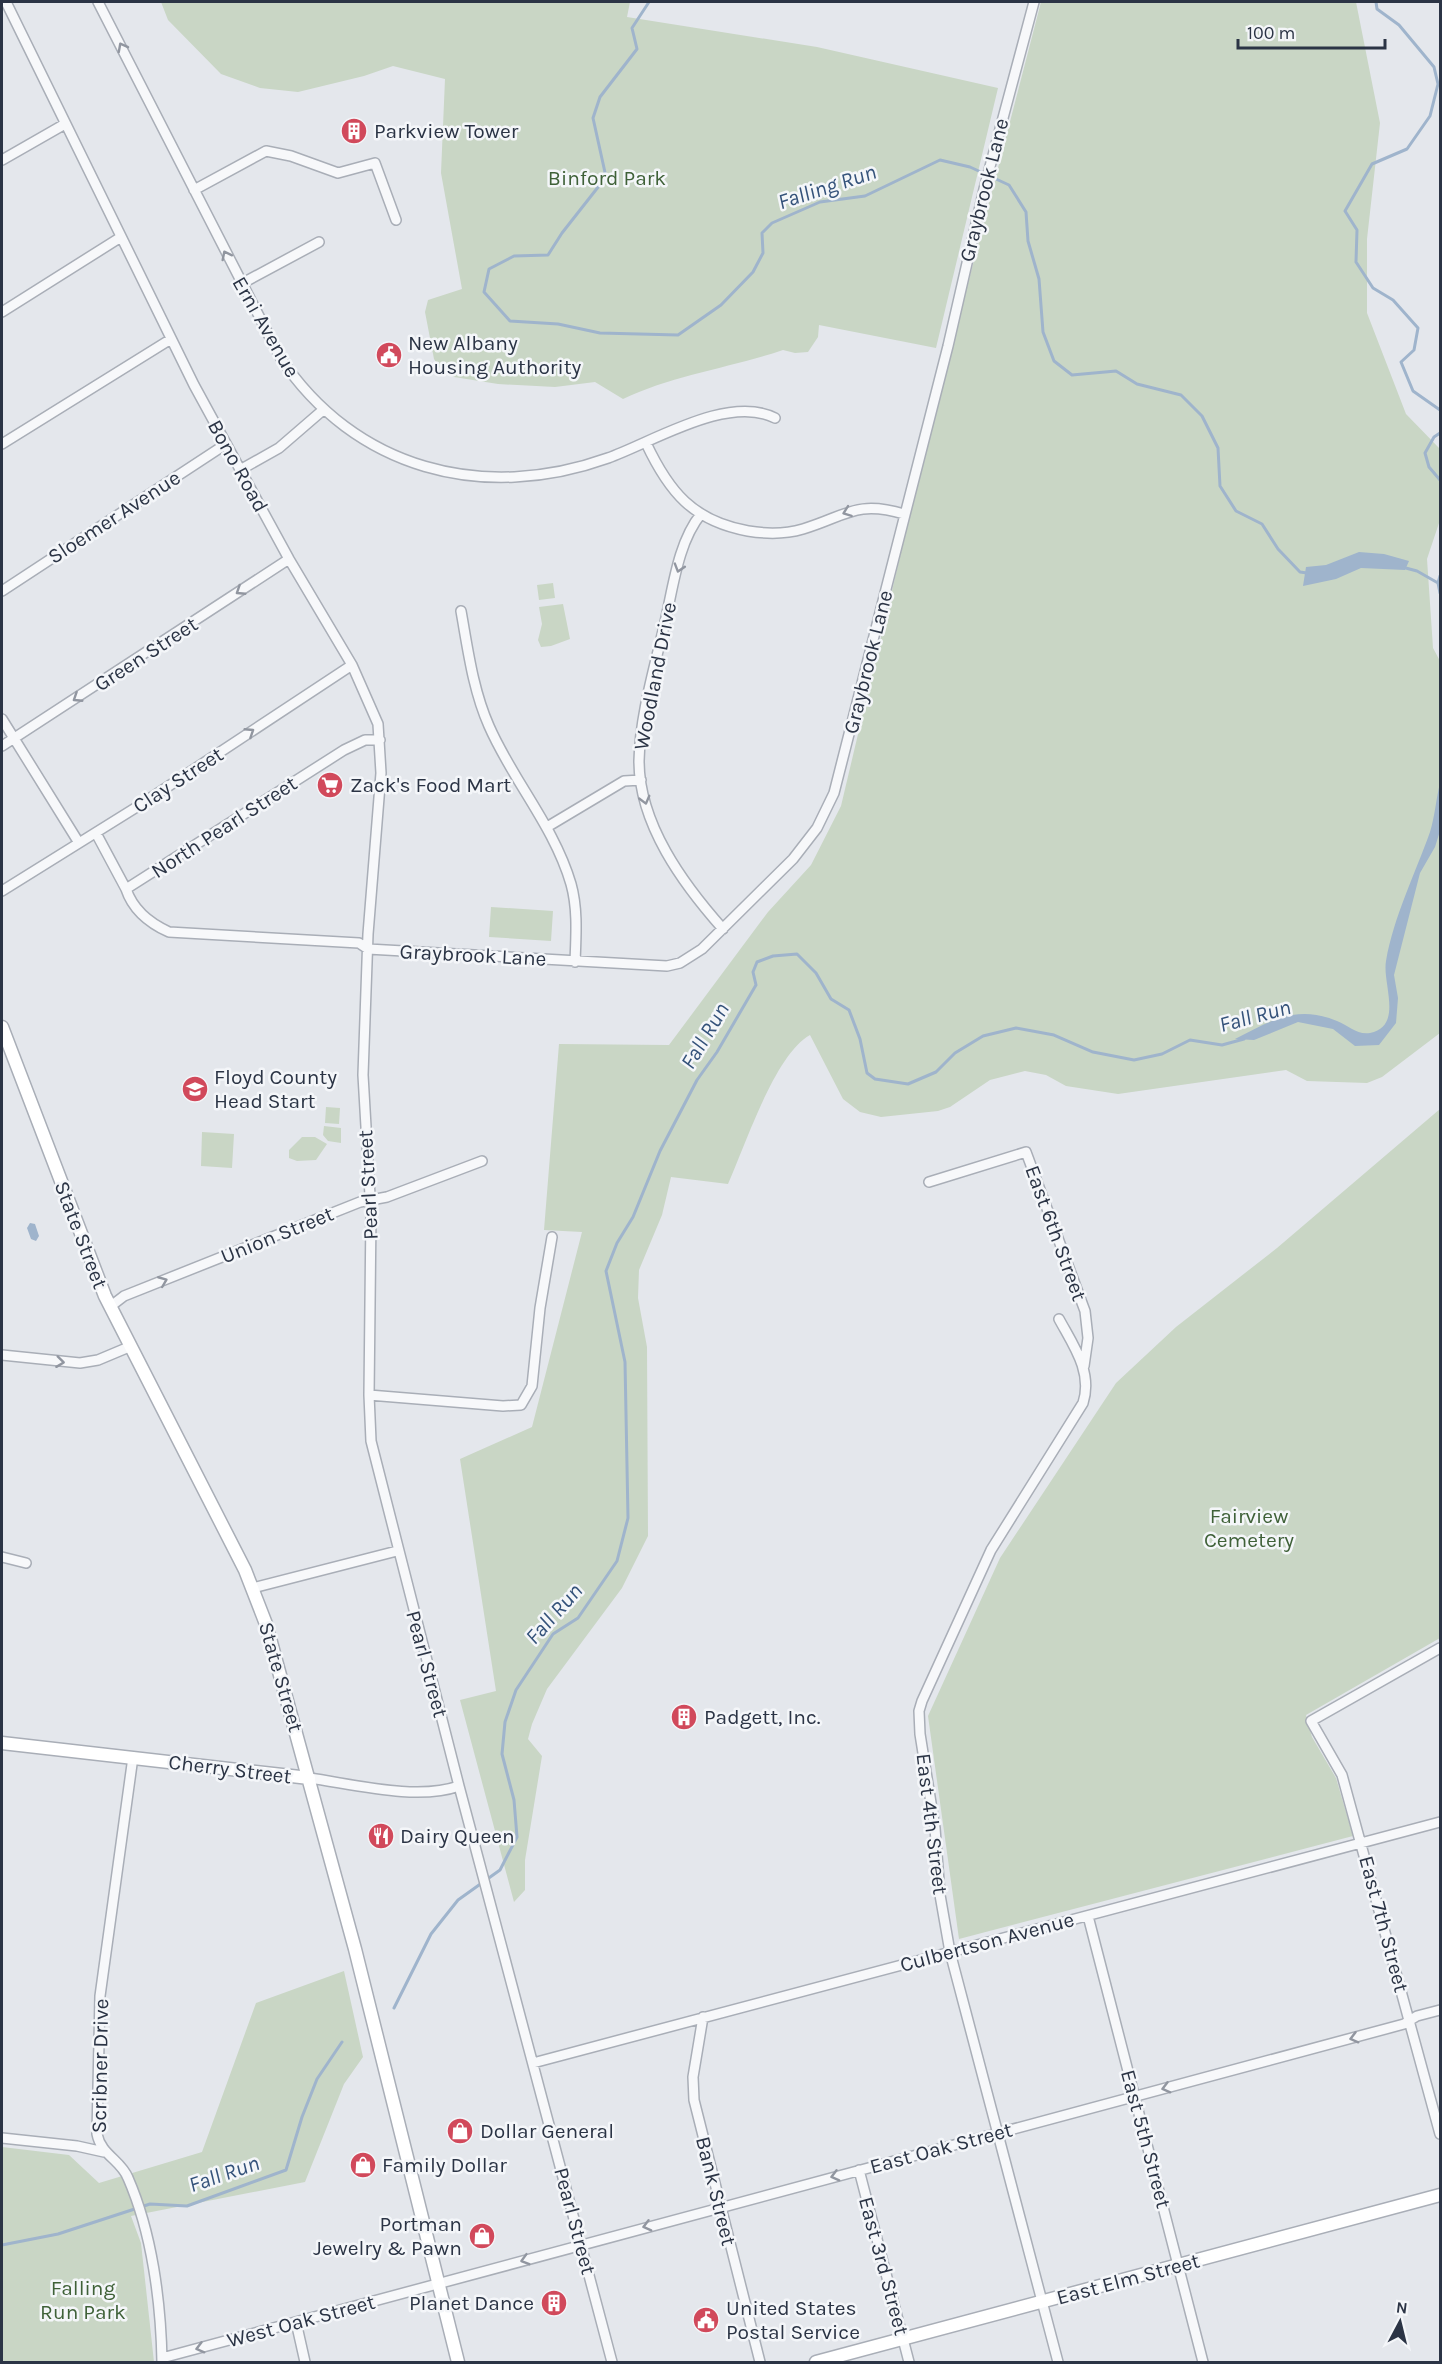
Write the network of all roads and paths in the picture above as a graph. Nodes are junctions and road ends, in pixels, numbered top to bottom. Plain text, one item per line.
1 (6, 2) edge
2 (98, 2) edge
3 (1034, 2) edge
4 (65, 124) junction
5 (2, 160) edge
6 (194, 190) junction
7 (396, 220) dead end
8 (121, 237) junction
9 (319, 242) dead end
10 (241, 284) junction
11 (2, 312) edge
12 (171, 339) junction
13 (323, 410) junction
14 (775, 418) dead end
15 (645, 443) junction
16 (2, 444) edge
17 (226, 444) junction
18 (240, 470) junction
19 (701, 514) junction
20 (904, 514) junction
21 (289, 559) junction
22 (2, 591) edge
23 (461, 611) dead end
24 (352, 665) junction
25 (2, 719) edge
26 (13, 739) junction
27 (380, 740) junction
28 (2, 746) edge
29 (641, 780) junction
30 (547, 827) junction
31 (96, 832) junction
32 (79, 843) junction
33 (126, 889) junction
34 (2, 891) edge
35 (723, 929) junction
36 (368, 949) junction
37 (575, 962) junction
38 (2, 1027) edge
39 (482, 1161) dead end
40 (929, 1182) dead end
41 (370, 1198) junction
42 (552, 1237) dead end
43 (111, 1306) junction
44 (1059, 1319) dead end
45 (129, 1347) junction
46 (2, 1355) edge
47 (1084, 1368) junction
48 (369, 1395) junction
49 (397, 1551) junction
50 (2, 1557) edge
51 (26, 1563) dead end
52 (254, 1588) junction
53 (1440, 1648) edge
54 (2, 1743) edge
55 (133, 1757) junction
56 (309, 1778) junction
57 (459, 1786) junction
58 (1440, 1822) edge
59 (1362, 1843) junction
60 (1088, 1916) junction
61 (950, 1952) junction
62 (1440, 2010) edge
63 (704, 2018) junction
64 (1411, 2022) junction
65 (533, 2063) junction
66 (1135, 2096) junction
67 (997, 2133) junction
68 (1440, 2134) edge
69 (2, 2138) edge
70 (104, 2152) junction
71 (859, 2170) junction
72 (1440, 2195) edge
73 (720, 2207) junction
74 (582, 2244) junction
75 (1179, 2265) junction
76 (439, 2284) junction
77 (1043, 2302) junction
78 (296, 2322) junction
79 (903, 2339) junction
80 (162, 2360) edge
81 (305, 2362) edge
82 (458, 2362) edge
83 (612, 2362) edge
84 (760, 2362) edge
85 (816, 2362) edge
86 (909, 2362) edge
87 (1058, 2362) edge
88 (1203, 2362) edge

1 - 4 street, Bono Road
6 -> 2 street, Erni Avenue
3 - 20 street, Graybrook Lane
4 - 5 street
4 - 8 street, Bono Road
6 - 7 street
10 -> 6 street, Erni Avenue
8 - 11 street
8 - 12 street, Bono Road
9 - 10 street
10 - 13 street, Erni Avenue
12 - 16 street
12 - 17 street, Bono Road
13 - 15 street, Erni Avenue
13 - 18 street
14 - 15 street, Erni Avenue
15 - 19 street
17 - 18 street, Bono Road
17 - 22 street, Sloemer Avenue
18 - 21 street, Bono Road
20 -> 19 street
19 -> 29 street, Woodland Drive
20 - 35 street, Graybrook Lane
21 - 24 street, Bono Road
21 -> 26 street, Green Street
23 - 30 street
24 - 27 street, Bono Road
31 -> 24 street, Clay Street
25 - 26 street
26 - 28 street, Green Street
26 - 32 street
27 - 33 street, North Pearl Street
27 - 36 street, Bono Road
29 - 30 street
29 -> 35 street, Woodland Drive
30 - 37 street
31 - 32 street, Clay Street
31 - 33 street, North Pearl Street
32 - 34 street, Clay Street
33 - 36 street, Graybrook Lane
35 - 37 street, Graybrook Lane
36 - 37 street, Graybrook Lane
36 - 41 street, Pearl Street
38 - 43 main road, State Street
39 - 41 street, Union Street
40 - 47 street, East 6th Street
43 -> 41 street, Union Street
41 - 48 street, Pearl Street
42 - 48 street
43 - 45 main road, State Street
44 - 47 street, East 4th Street
46 -> 45 street
45 - 52 main road, State Street
47 - 61 street, East 4th Street
48 - 49 street, Pearl Street
49 - 52 street
49 - 57 street, Pearl Street
50 - 51 street
52 - 56 main road, State Street
53 - 59 street, East 7th Street
54 - 55 main road, Cherry Street
55 - 56 main road, Cherry Street
55 - 70 street, Scribner Drive
56 - 57 street, Cherry Street
56 - 76 main road, State Street
57 - 65 street, Pearl Street
58 - 59 street, Culbertson Avenue
59 - 60 street, Culbertson Avenue
59 - 64 street, East 7th Street
60 - 61 street, Culbertson Avenue
60 - 66 street, East 5th Street
61 - 63 street, Culbertson Avenue
61 - 67 street, East 4th Street
62 - 64 street, East Oak Street
63 - 65 street, Culbertson Avenue
63 - 73 street, Bank Street
64 -> 66 street, East Oak Street
64 - 68 street, East 7th Street
65 - 74 street, Pearl Street
66 - 67 street, East Oak Street
66 - 75 street, East 5th Street
67 - 71 street, East Oak Street
67 - 77 street, East 4th Street
69 - 70 street
70 - 80 street, Scribner Drive
71 -> 73 street, East Oak Street
71 - 79 street, East 3rd Street
72 - 75 main road, East Elm Street
73 -> 74 street, East Oak Street
73 - 84 street, Bank Street
74 -> 76 street, East Oak Street
74 - 83 street, Pearl Street
75 - 77 main road, East Elm Street
75 - 88 street, East 5th Street
76 - 78 street, West Oak Street
76 - 82 main road, State Street
77 - 79 main road, East Elm Street
77 - 87 street, East 4th Street
78 -> 80 street, West Oak Street
78 - 81 street
79 - 85 main road, East Elm Street
79 - 86 street, East 3rd Street

